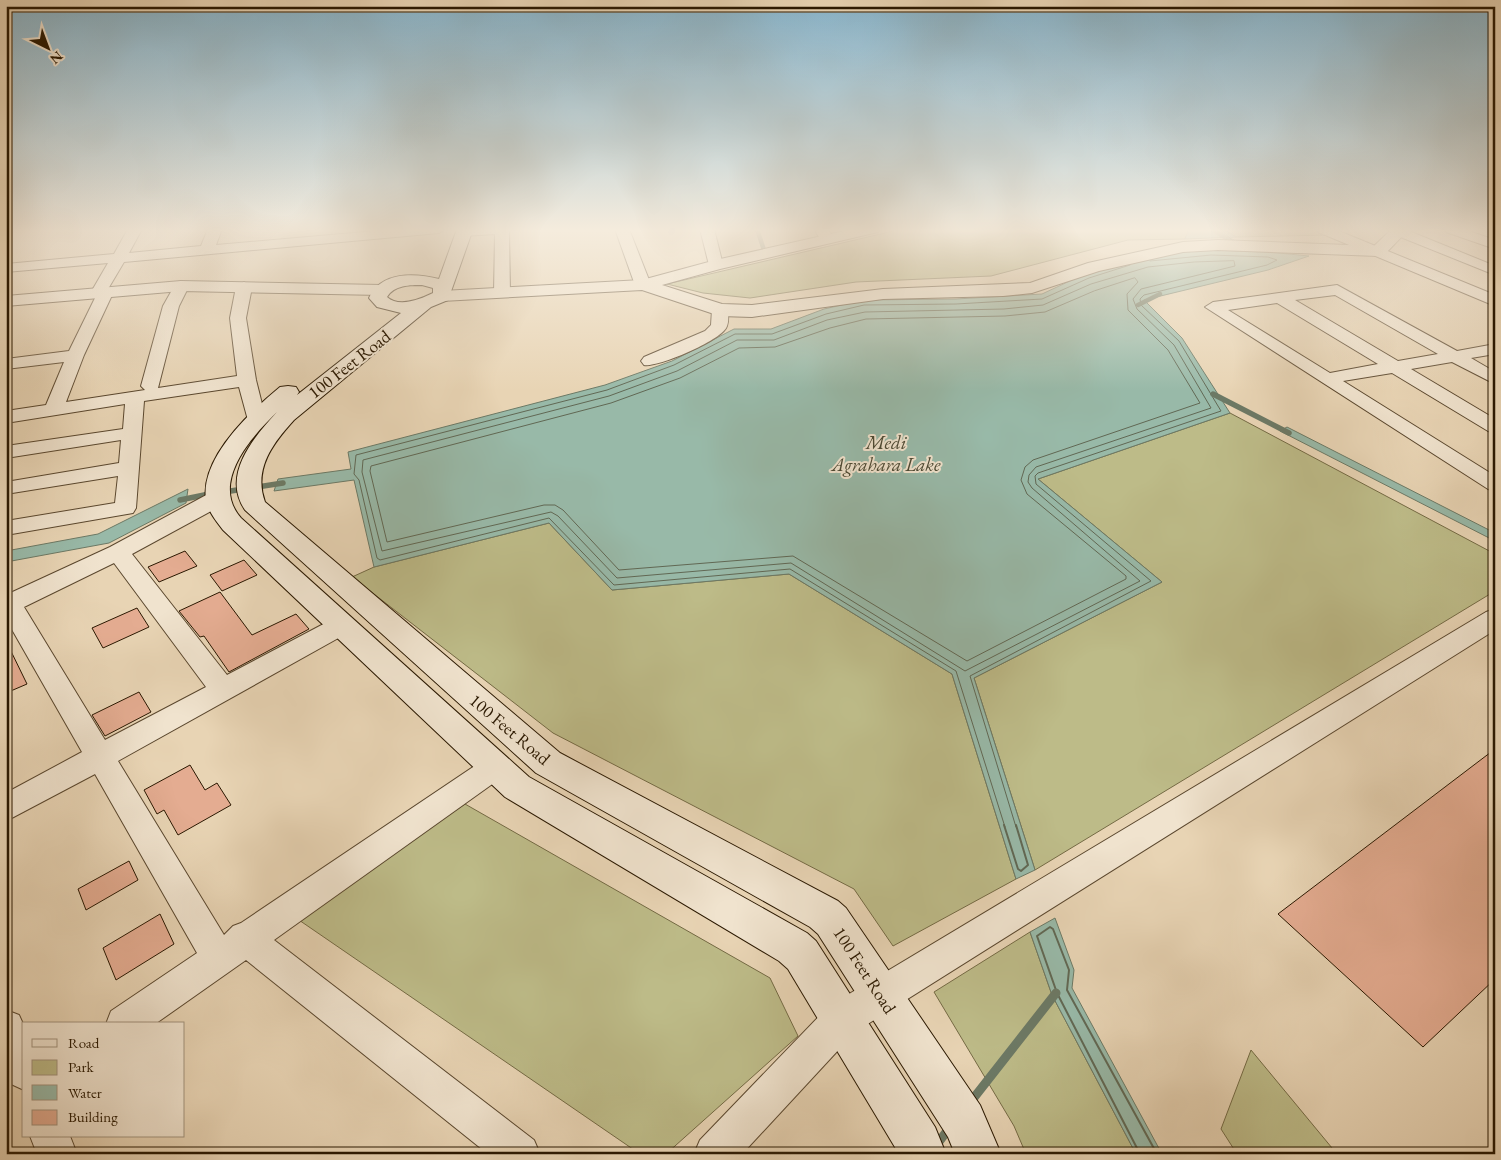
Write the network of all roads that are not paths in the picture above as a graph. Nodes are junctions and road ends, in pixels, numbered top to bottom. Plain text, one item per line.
1 (106, 283) edge
2 (399, 283) edge
3 (436, 283) edge
4 (439, 283) edge
5 (502, 283) edge
6 (650, 283) edge
7 (1046, 283) edge
8 (1453, 283) edge
9 (643, 285) junction
10 (181, 286) junction
11 (244, 287) junction
12 (381, 290) junction
13 (101, 293) junction
14 (502, 294) junction
15 (1280, 298) junction
16 (433, 300) junction
17 (6, 301) edge
18 (1495, 301) edge
19 (398, 307) junction
20 (720, 310) junction
21 (1495, 349) edge
22 (75, 355) junction
23 (1455, 356) junction
24 (650, 361) dead end
25 (6, 364) edge
26 (1395, 367) junction
27 (1327, 379) junction
28 (1495, 379) edge
29 (247, 380) junction
30 (142, 392) junction
31 (55, 406) dead end
32 (6, 417) edge
33 (256, 420) junction
34 (1495, 427) edge
35 (132, 433) junction
36 (6, 452) edge
37 (129, 468) junction
38 (1495, 485) edge
39 (6, 488) edge
40 (233, 494) junction
41 (6, 528) edge
42 (118, 552) junction
43 (8, 605) edge
44 (1495, 618) edge
45 (342, 626) junction
46 (223, 690) junction
47 (100, 757) junction
48 (495, 767) junction
49 (6, 808) edge
50 (232, 948) junction
51 (880, 995) junction
52 (842, 1019) junction
53 (127, 1022) edge
54 (6, 1028) edge
55 (22, 1066) edge
56 (51, 1138) edge
57 (57, 1154) edge
58 (520, 1154) edge
59 (714, 1154) edge
60 (923, 1154) edge
61 (978, 1154) edge

1 - 13 street
2 - 12 main road
3 - 16 main road
4 - 16 main road
5 - 14 street
6 - 9 main road
7 - 20 main road
8 - 18 street
9 - 14 main road
9 - 20 main road
10 - 11 main road
10 - 13 main road
10 - 30 street
11 - 12 main road
11 - 29 street
12 - 19 main road
13 - 17 main road
13 - 22 street
14 - 16 main road
15 - 23 street
15 - 26 street
15 - 27 street
16 - 19 main road
16 - 40 main road, 100 Feet Road
19 - 33 main road, 100 Feet Road
20 - 24 street
21 - 23 street
22 - 25 street
22 - 31 street
23 - 26 street
23 - 28 street
26 - 27 street
26 - 34 street
27 - 38 street
29 - 30 street
29 - 33 street
30 - 32 street
30 - 35 street
33 - 40 main road, 100 Feet Road
35 - 36 street
35 - 37 street
37 - 39 street
37 - 41 street
40 - 42 street
40 - 45 main road, 100 Feet Road
40 - 51 main road, 100 Feet Road
42 - 43 street
42 - 46 street
43 - 47 street
44 - 51 street
45 - 46 street
45 - 48 main road, 100 Feet Road
46 - 47 street
47 - 49 street
47 - 50 street
48 - 50 street
48 - 52 main road, 100 Feet Road
50 - 53 street
50 - 58 street
51 - 52 street
51 - 61 main road, 100 Feet Road
52 - 59 street
52 - 60 main road, 100 Feet Road
54 - 55 street
56 - 57 street

